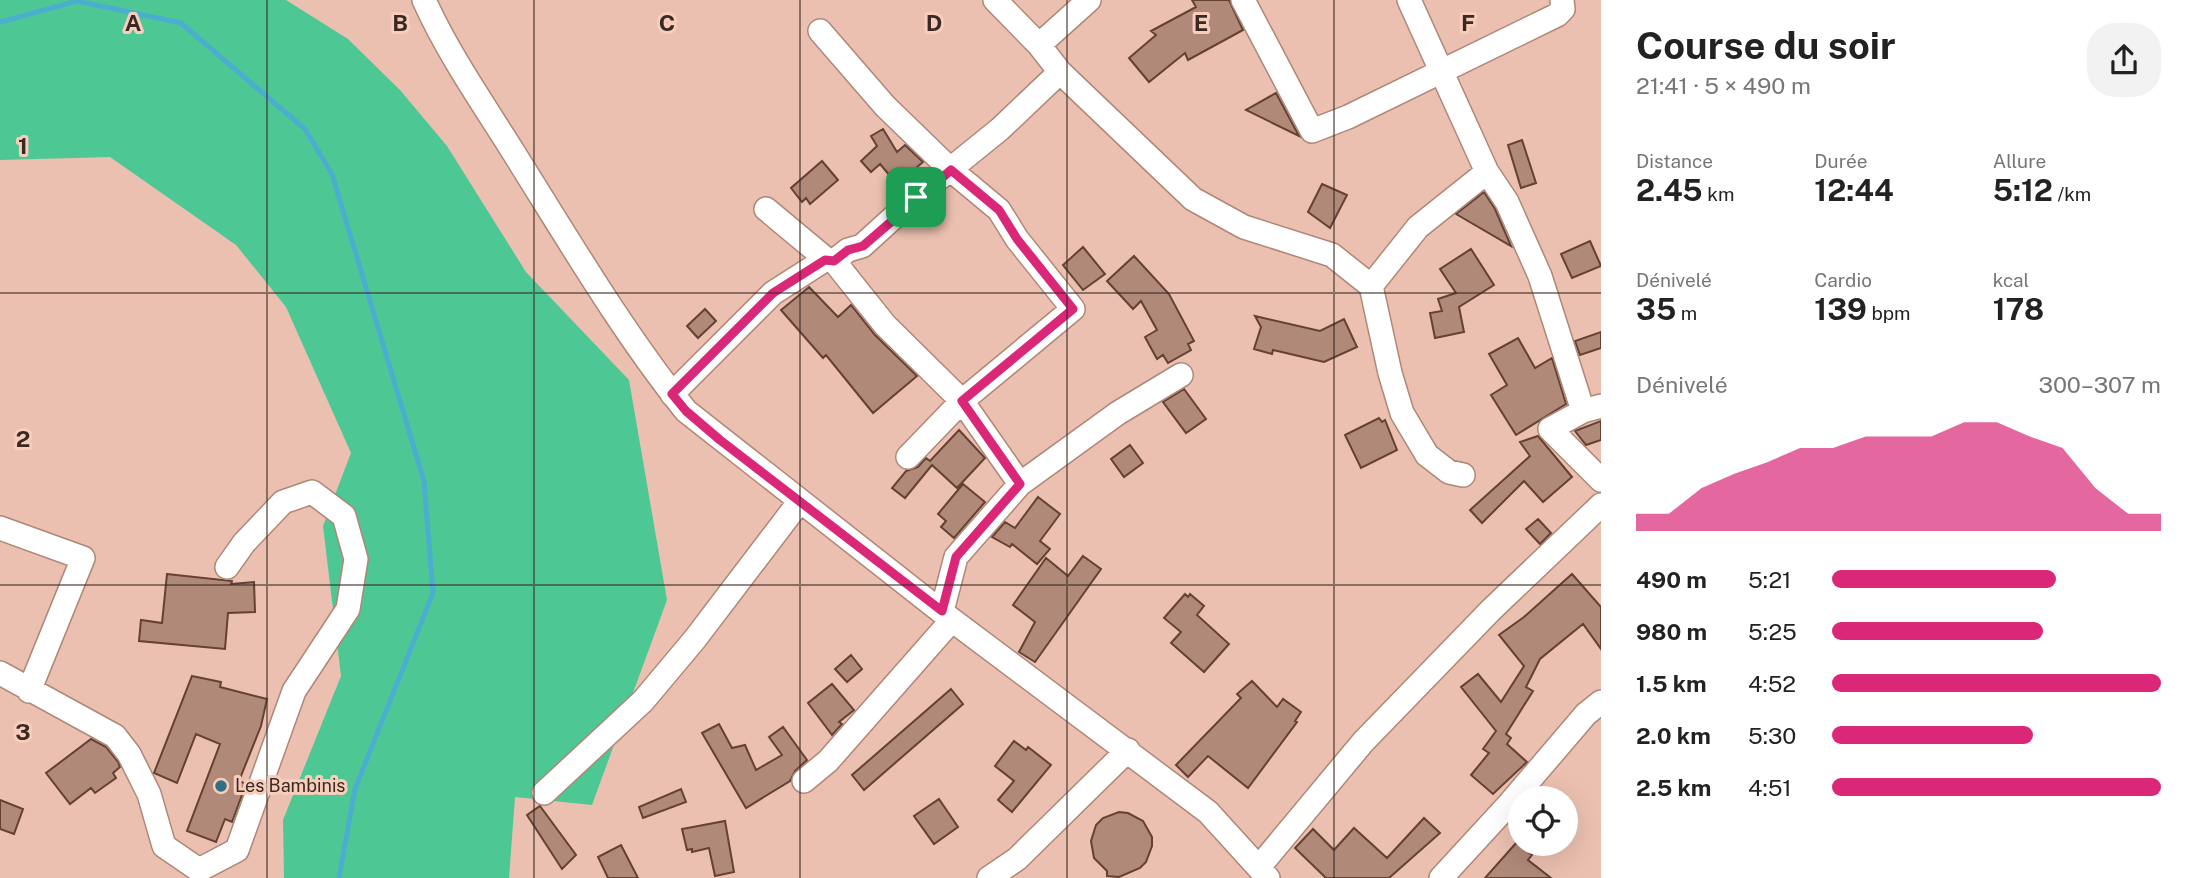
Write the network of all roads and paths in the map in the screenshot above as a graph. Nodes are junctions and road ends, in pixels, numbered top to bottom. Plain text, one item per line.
1 (424, 0) edge
2 (995, 0) edge
3 (1089, 0) edge
4 (1243, 0) edge
5 (1409, 0) edge
6 (1562, 0) edge
7 (820, 31) dead end
8 (1039, 45) junction
9 (1442, 71) junction
10 (1060, 72) junction
11 (951, 170) junction
12 (1487, 172) junction
13 (766, 209) dead end
14 (830, 260) junction
15 (1371, 286) junction
16 (1181, 375) dead end
17 (672, 394) junction
18 (962, 401) junction
19 (1592, 408) edge
20 (908, 457) dead end
21 (1463, 475) dead end
22 (1601, 480) edge
23 (1020, 484) junction
24 (800, 501) junction
25 (1601, 505) edge
26 (0, 528) edge
27 (226, 567) dead end
28 (947, 615) junction
29 (0, 673) edge
30 (29, 691) junction
31 (1601, 702) edge
32 (1128, 750) junction
33 (804, 782) dead end
34 (544, 793) dead end
35 (1264, 873) edge
36 (199, 874) edge
37 (989, 878) edge
38 (1441, 878) edge

1 - 17 street
2 - 8 street
3 - 8 street
4 - 9 street
5 - 9 street
6 - 9 street
7 - 11 street
8 - 10 street
9 - 12 street
10 - 11 street
10 - 15 street
11 - 14 street
11 - 18 street
12 - 15 street
12 - 19 street
13 - 14 street
14 - 17 street
14 - 18 street
15 - 21 street
16 - 23 street
17 - 24 street
18 - 20 street
18 - 23 street
19 - 22 street
23 - 28 street
24 - 28 street
24 - 34 street
25 - 35 street
26 - 30 street
27 - 36 street
28 - 32 street
28 - 33 street
29 - 30 street
30 - 36 street
31 - 38 street
32 - 35 street
32 - 37 street

